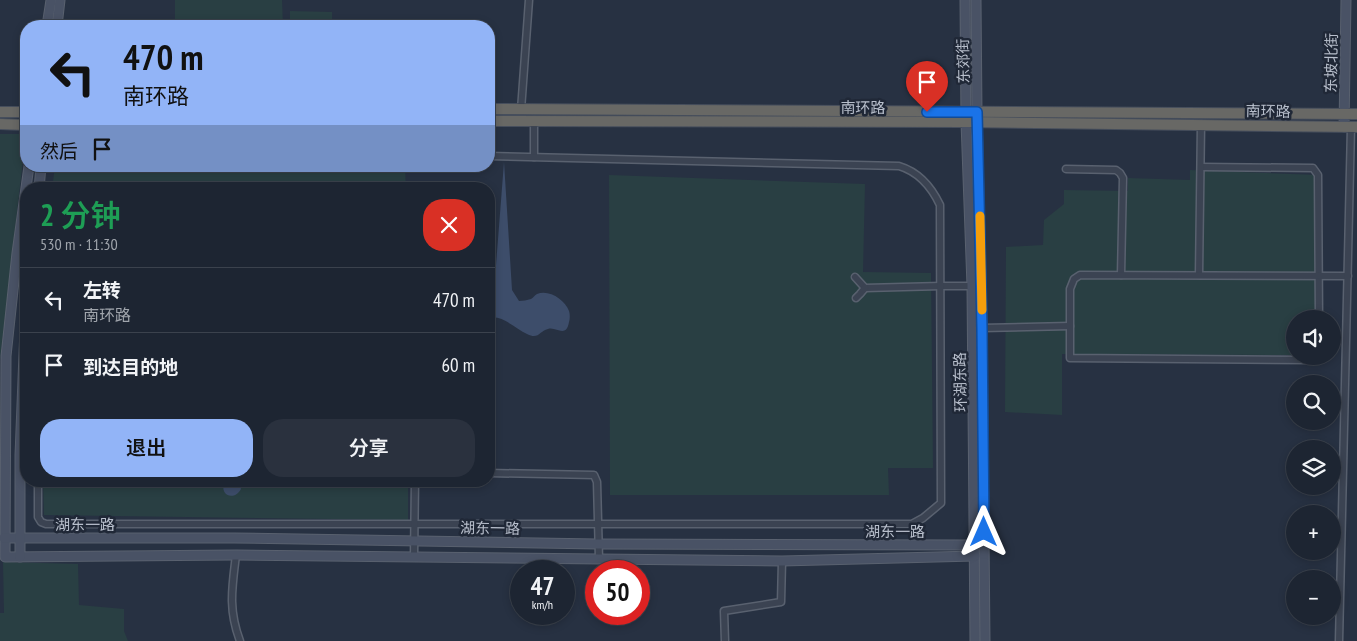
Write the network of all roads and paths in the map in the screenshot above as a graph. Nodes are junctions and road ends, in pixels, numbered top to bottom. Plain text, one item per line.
1 (50, 0) edge
2 (60, 0) edge
3 (529, 0) edge
4 (965, 0) edge
5 (976, 0) edge
6 (1346, 0) edge
7 (48, 20) edge
8 (58, 20) edge
9 (495, 109) edge
10 (521, 110) junction
11 (0, 112) edge
12 (20, 112) edge
13 (1357, 114) edge
14 (1344, 115) junction
15 (966, 117) junction
16 (977, 117) junction
17 (534, 120) junction
18 (495, 121) edge
19 (0, 124) edge
20 (1200, 124) junction
21 (20, 125) edge
22 (1351, 127) edge
23 (495, 156) edge
24 (534, 157) junction
25 (1201, 167) junction
26 (1066, 169) dead end
27 (20, 226) edge
28 (1121, 275) junction
29 (1199, 275) junction
30 (1318, 276) junction
31 (1348, 276) junction
32 (855, 277) dead end
33 (941, 286) junction
34 (972, 286) junction
35 (864, 288) junction
36 (856, 298) dead end
37 (1319, 310) edge
38 (1070, 326) junction
39 (982, 328) junction
40 (1286, 360) edge
41 (495, 473) edge
42 (22, 487) edge
43 (38, 487) edge
44 (415, 487) edge
45 (415, 523) junction
46 (598, 524) junction
47 (20, 537) junction
48 (4, 538) junction
49 (414, 540) junction
50 (598, 544) junction
51 (975, 545) junction
52 (236, 555) junction
53 (20, 556) junction
54 (975, 556) junction
55 (414, 557) junction
56 (599, 559) junction
57 (782, 561) junction
58 (240, 641) edge
59 (725, 641) edge
60 (976, 641) edge
61 (985, 641) edge
62 (1339, 641) edge

1 - 7 main road
2 - 8 main road
3 - 10 street
4 - 15 main road, 东郊街
5 - 16 main road, 东郊街
6 - 14 main road, 东坡北街
9 - 10 highway, 南环路
10 - 15 highway, 南环路
11 - 12 highway
13 - 14 highway, 南环路
14 - 16 highway, 南环路
14 - 22 main road, 东坡北街
15 - 16 highway, 南环路
15 - 17 highway, 南环路
15 - 34 main road, 环湖东路
16 - 20 highway, 南环路
16 - 39 main road, 环湖东路
17 - 18 highway, 南环路
17 - 24 street
19 - 21 highway
20 - 22 highway, 南环路
20 - 25 street
22 - 31 street
23 - 24 street
24 - 33 street
25 - 29 street
25 - 30 street
26 - 28 street
27 - 48 main road
28 - 29 street
28 - 38 street
29 - 30 street
30 - 31 street
30 - 37 street
31 - 62 street
32 - 35 street
33 - 34 street
33 - 35 street
33 - 46 street
34 - 51 main road, 环湖东路
35 - 36 street
38 - 39 street
38 - 40 street
39 - 61 main road, 环湖东路
41 - 46 street
42 - 47 main road
43 - 45 street
44 - 45 street
45 - 46 street
45 - 49 street
46 - 50 street
47 - 48 main road, 湖东一路
47 - 49 main road, 湖东一路
47 - 53 main road
48 - 53 main road, 湖东一路
49 - 50 main road, 湖东一路
49 - 55 street
50 - 51 main road, 湖东一路
50 - 56 street
51 - 54 main road, 环湖东路
52 - 53 main road, 湖东一路
52 - 55 main road, 湖东一路
52 - 58 street
54 - 57 main road, 湖东一路
54 - 60 main road, 环湖东路
55 - 56 main road, 湖东一路
56 - 57 main road, 湖东一路
57 - 59 street

